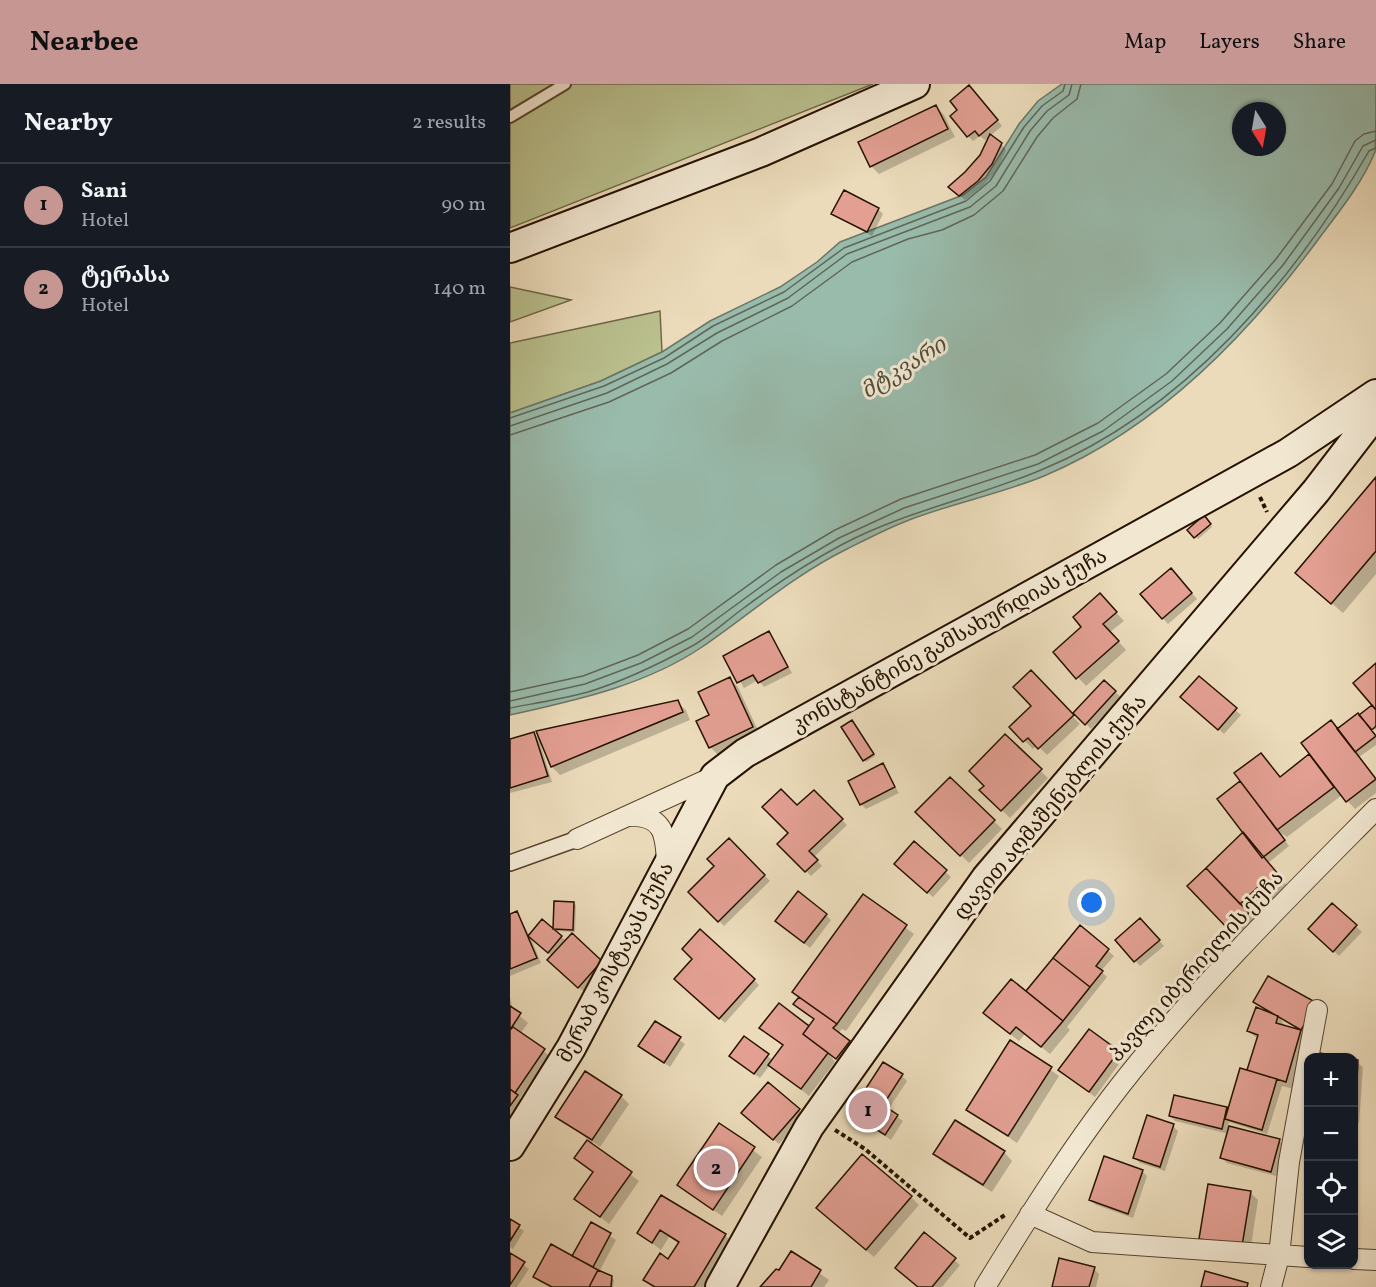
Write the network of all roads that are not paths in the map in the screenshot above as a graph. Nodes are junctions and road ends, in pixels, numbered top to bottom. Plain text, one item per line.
1 (565, 84) edge
2 (915, 84) edge
3 (510, 117) edge
4 (510, 248) edge
5 (1376, 394) edge
6 (1376, 413) edge
7 (1288, 453) junction
8 (1316, 491) junction
9 (715, 776) junction
10 (1376, 809) edge
11 (628, 816) junction
12 (577, 839) joint
13 (510, 862) edge
14 (667, 867) junction
15 (1317, 1010) dead end
16 (510, 1146) edge
17 (1026, 1219) junction
18 (1279, 1256) junction
19 (1304, 1257) edge
20 (1358, 1259) edge
21 (1376, 1260) edge
22 (720, 1287) edge
23 (985, 1287) edge
24 (1271, 1287) edge

1 - 3 lane
2 - 4 main road
5 - 7 main road, კონსტანტინე გამსახურდიას ქუჩა
6 - 8 main road, დავით აღმაშენებლის ქუჩა
7 - 8 main road
7 - 9 main road, კონსტანტინე გამსახურდიას ქუჩა
8 - 22 main road, დავით აღმაშენებლის ქუჩა
9 - 11 street, კონსტანტინე გამსახურდიას ქუჩა
9 - 14 main road, მერაბ კოსტავას ქუჩა
10 - 17 street, პავლე იბერიელის ქუჩა
11 - 12 street, კონსტანტინე გამსახურდიას ქუჩა
11 - 14 street
12 - 13 street, კონსტანტინე გამსახურდიას ქუჩა
14 - 16 main road, მერაბ კოსტავას ქუჩა
15 - 18 street
17 - 18 street
17 - 23 street, პავლე იბერიელის ქუჩა
18 - 19 street
18 - 24 street
20 - 21 street

